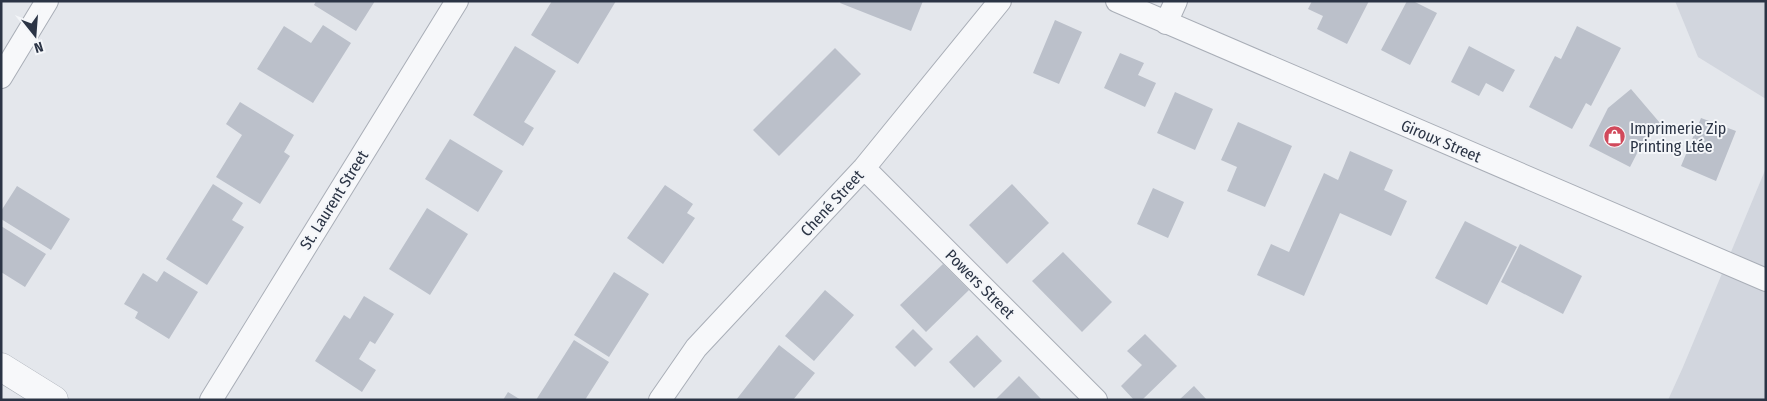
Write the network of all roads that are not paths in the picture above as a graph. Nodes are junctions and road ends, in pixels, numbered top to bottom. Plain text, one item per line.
1 (47, 1) edge
2 (457, 1) edge
3 (1000, 1) edge
4 (1117, 1) edge
5 (1176, 1) edge
6 (1166, 23) junction
7 (1, 77) edge
8 (864, 168) junction
9 (1766, 280) edge
10 (1, 367) edge
11 (54, 400) edge
12 (211, 400) edge
13 (660, 400) edge
14 (1096, 400) edge

1 - 7 street
2 - 12 street, St. Laurent Street
3 - 8 street, Chené Street
4 - 6 street, Giroux Street
5 - 6 street
6 - 9 street, Giroux Street
8 - 13 street, Chené Street
8 - 14 street, Powers Street
10 - 11 street

